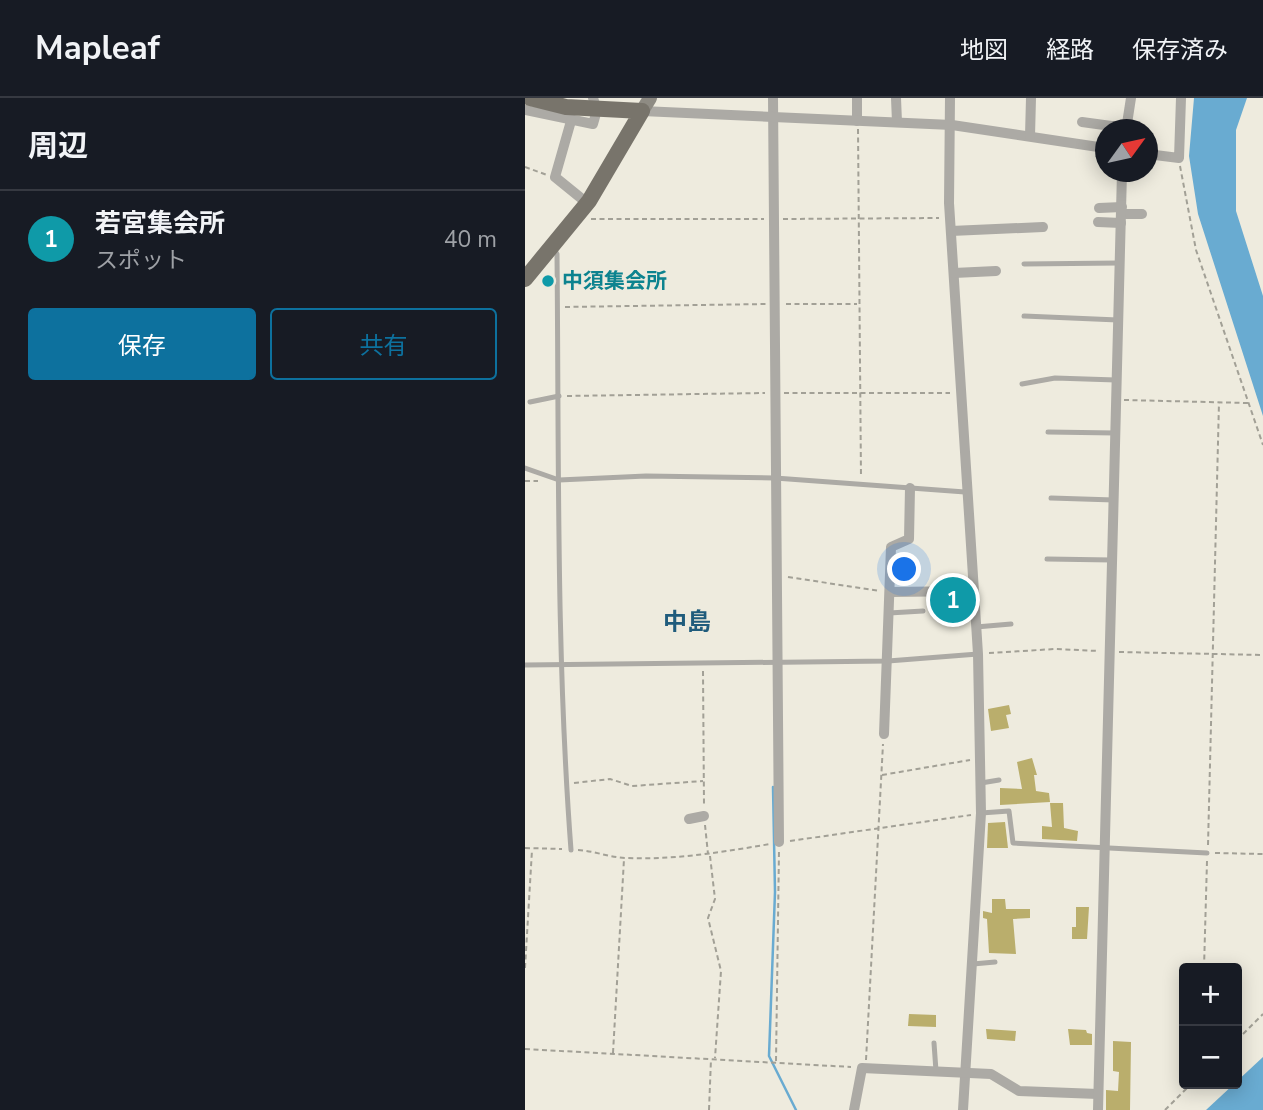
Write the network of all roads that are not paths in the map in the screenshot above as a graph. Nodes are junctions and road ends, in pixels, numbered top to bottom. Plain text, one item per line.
1 (530, 98) edge
2 (773, 98) edge
3 (857, 98) edge
4 (896, 98) edge
5 (950, 98) edge
6 (1031, 98) edge
7 (1130, 98) edge
8 (1181, 98) edge
9 (595, 104) edge
10 (646, 104) edge
11 (525, 110) edge
12 (773, 118) junction
13 (1127, 119) edge
14 (571, 121) junction
15 (857, 121) junction
16 (897, 122) junction
17 (1081, 122) dead end
18 (1095, 124) edge
19 (952, 125) junction
20 (1030, 136) junction
21 (1095, 146) edge
22 (1158, 155) edge
23 (1122, 182) edge
24 (587, 203) junction
25 (1099, 208) dead end
26 (1142, 214) dead end
27 (1121, 215) junction
28 (1098, 222) dead end
29 (1043, 227) dead end
30 (951, 231) junction
31 (553, 247) junction
32 (1120, 263) junction
33 (1024, 264) dead end
34 (996, 271) dead end
35 (954, 273) junction
36 (525, 279) edge
37 (1024, 316) dead end
38 (1118, 320) junction
39 (1117, 380) junction
40 (1022, 384) dead end
41 (559, 396) junction
42 (530, 402) dead end
43 (1048, 432) dead end
44 (1116, 433) junction
45 (525, 468) edge
46 (775, 478) junction
47 (559, 480) junction
48 (909, 488) junction
49 (965, 492) junction
50 (1051, 498) dead end
51 (1114, 500) junction
52 (1047, 559) dead end
53 (1112, 560) junction
54 (973, 591) junction
55 (890, 592) junction
56 (923, 611) dead end
57 (889, 613) junction
58 (1011, 624) dead end
59 (976, 627) junction
60 (978, 654) junction
61 (888, 661) junction
62 (778, 662) junction
63 (561, 664) junction
64 (525, 665) edge
65 (884, 734) road end
66 (999, 780) dead end
67 (980, 783) junction
68 (981, 813) junction
69 (704, 816) dead end
70 (689, 819) dead end
71 (779, 842) road end
72 (571, 850) road end
73 (1105, 850) junction
74 (1207, 853) road end
75 (995, 962) dead end
76 (973, 964) junction
77 (935, 1043) dead end
78 (936, 1072) junction
79 (967, 1074) junction
80 (1098, 1094) junction
81 (854, 1110) edge
82 (963, 1110) edge
83 (1098, 1110) edge

1 - 9 main road
2 - 12 street
3 - 15 street
4 - 16 street
5 - 19 street
6 - 20 street
7 - 13 street
8 - 22 street
9 - 10 main road
9 - 14 street
10 - 12 street
10 - 24 main road
11 - 14 street
12 - 15 street
12 - 46 street
14 - 24 street
15 - 16 street
16 - 19 street
17 - 18 street
19 - 20 street
19 - 30 street
20 - 21 street
23 - 27 street
24 - 31 main road
25 - 27 street
26 - 27 street
27 - 28 street
27 - 32 street
29 - 30 street
30 - 35 street
31 - 36 main road
31 - 41 lane
32 - 33 lane
32 - 38 street
34 - 35 street
35 - 49 street
37 - 38 lane
38 - 39 street
39 - 40 lane
39 - 44 street
41 - 42 lane
41 - 47 lane
43 - 44 lane
44 - 51 street
45 - 47 lane
46 - 47 lane
46 - 48 lane
46 - 62 street
47 - 63 lane
48 - 49 lane
48 - 55 street
49 - 54 street
50 - 51 lane
51 - 53 street
52 - 53 lane
53 - 73 street
54 - 55 street
54 - 59 street
55 - 57 street
56 - 57 lane
57 - 61 street
58 - 59 lane
59 - 60 street
60 - 61 lane
60 - 67 street
61 - 62 lane
61 - 65 street
62 - 63 lane
62 - 71 street
63 - 64 lane
63 - 72 lane
66 - 67 lane
67 - 68 street
68 - 73 lane
68 - 76 street
69 - 70 street
73 - 74 lane
73 - 80 street
75 - 76 lane
76 - 79 street
77 - 78 lane
78 - 79 street
78 - 81 street
79 - 80 street
79 - 82 street
80 - 83 street

